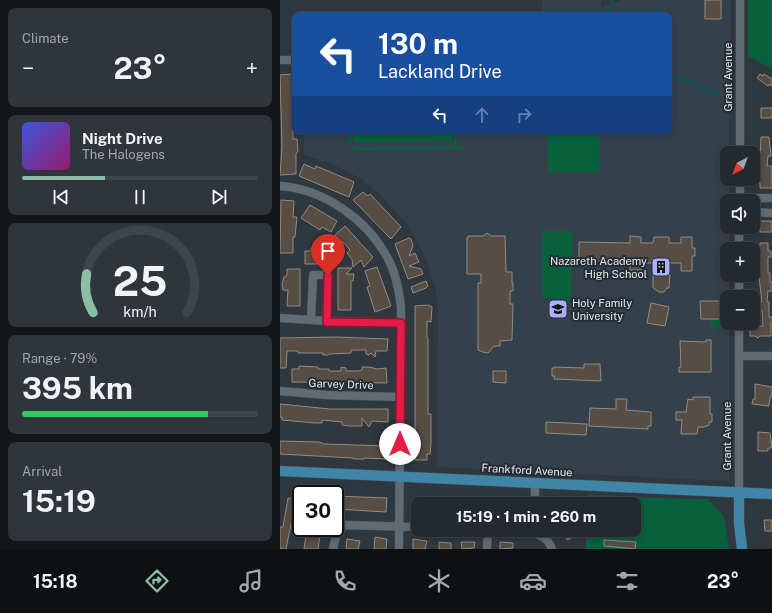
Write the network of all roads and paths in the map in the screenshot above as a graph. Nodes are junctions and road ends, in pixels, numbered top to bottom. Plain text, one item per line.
1 (740, 0) edge
2 (280, 60) edge
3 (292, 60) edge
4 (740, 146) edge
5 (280, 186) edge
6 (760, 198) edge
7 (772, 198) edge
8 (760, 212) edge
9 (772, 213) edge
10 (280, 318) edge
11 (311, 320) junction
12 (327, 322) junction
13 (401, 323) junction
14 (739, 330) edge
15 (739, 356) junction
16 (772, 356) edge
17 (280, 391) edge
18 (400, 396) junction
19 (280, 471) edge
20 (400, 477) junction
21 (535, 483) junction
22 (739, 492) junction
23 (772, 494) edge
24 (535, 497) edge
25 (400, 526) junction
26 (411, 527) edge
27 (487, 537) edge
28 (544, 537) edge
29 (333, 549) edge
30 (399, 549) edge
31 (487, 549) edge
32 (552, 549) edge
33 (742, 549) edge

1 - 4 street, Grant Avenue
2 - 3 street
5 - 13 street
6 - 7 street
8 - 9 street
10 - 11 street
11 - 12 street
11 - 12 street
12 - 13 street
13 - 18 street
14 - 15 street, Grant Avenue
15 - 16 street
15 - 22 street, Grant Avenue
17 - 18 street, Garvey Drive
18 - 20 street
19 - 20 main road, Frankford Avenue
20 - 21 main road, Frankford Avenue
20 - 25 street
21 - 22 main road, Frankford Avenue
21 - 24 street
22 - 23 main road, Frankford Avenue
22 - 33 main road, Grant Avenue
25 - 26 street
25 - 29 street
25 - 30 street
27 - 31 street
28 - 32 street

